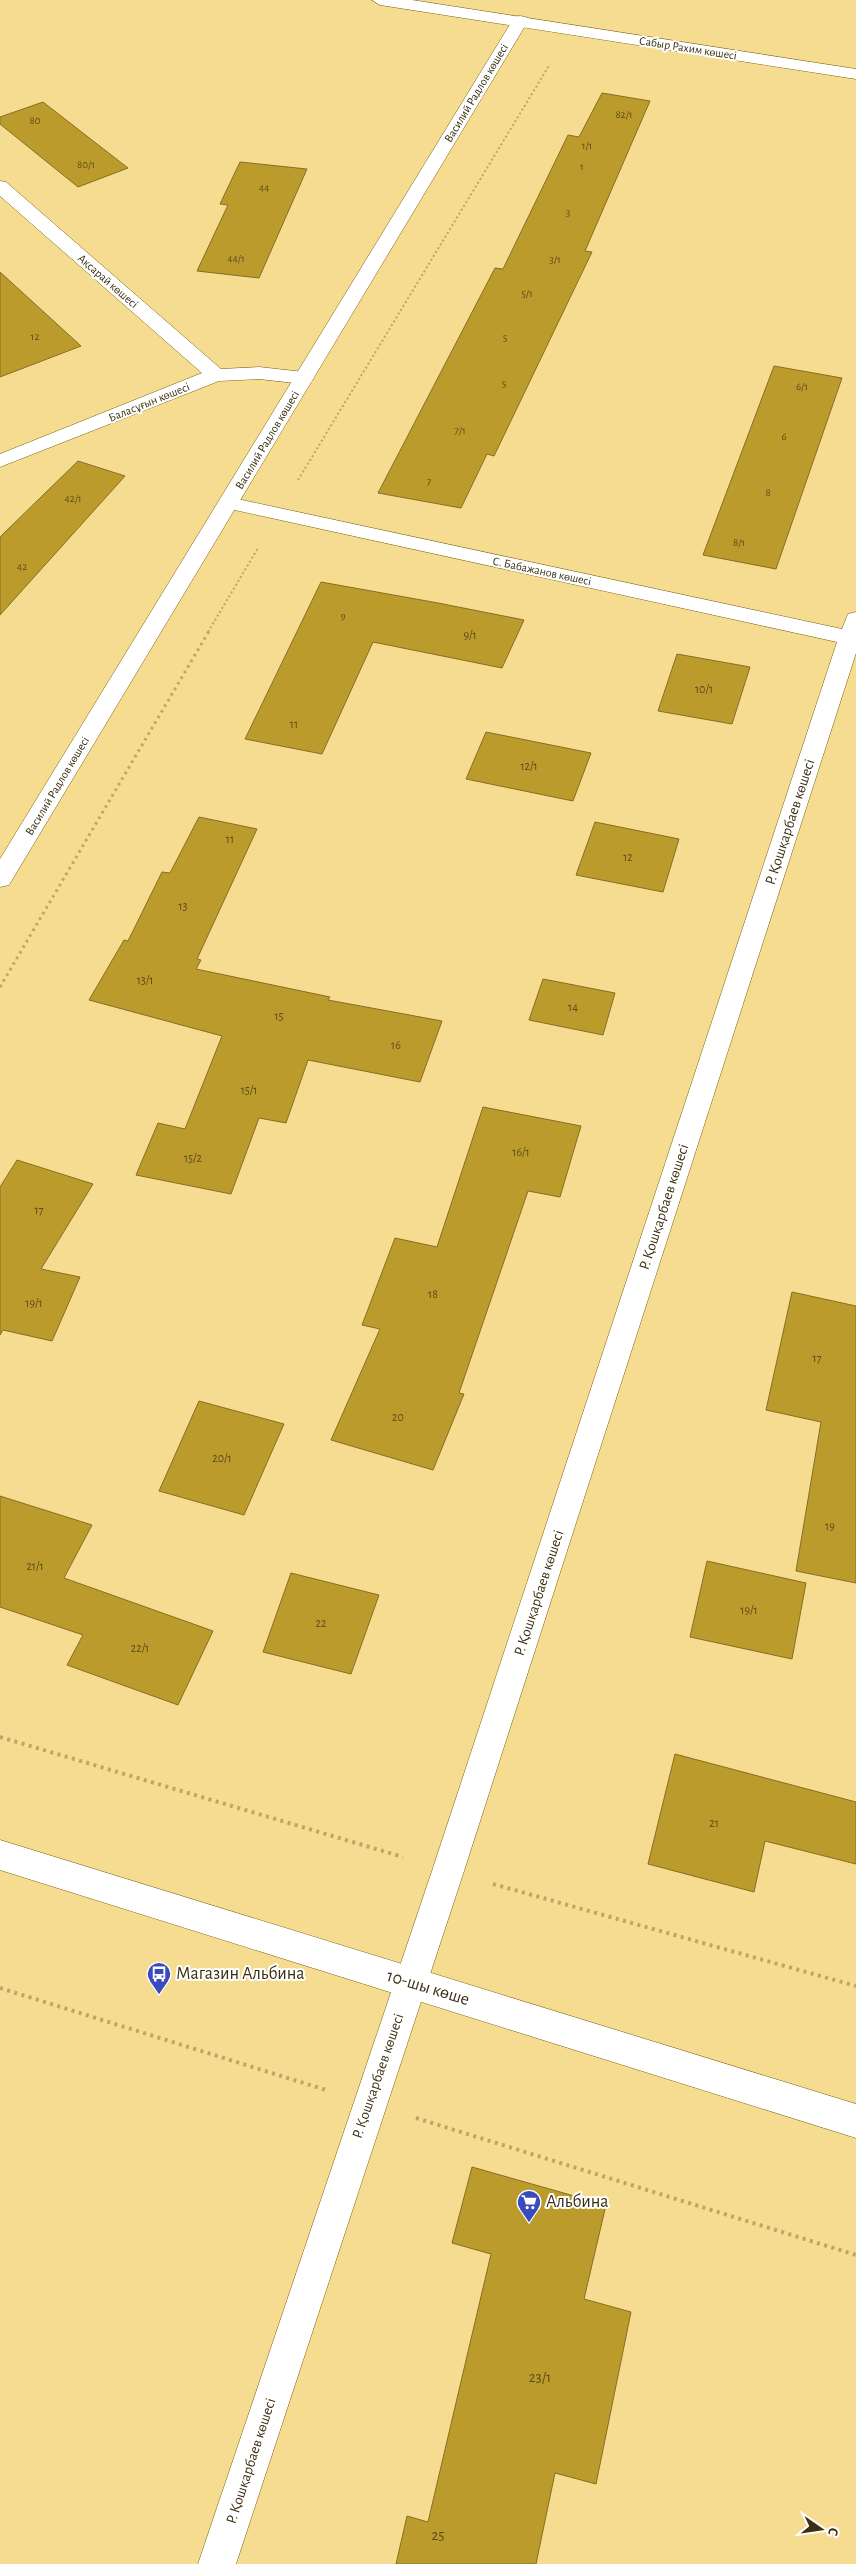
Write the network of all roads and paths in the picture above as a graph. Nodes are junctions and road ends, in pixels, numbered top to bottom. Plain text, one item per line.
1 (380, 0) edge
2 (524, 14) junction
3 (856, 74) edge
4 (0, 186) edge
5 (216, 375) junction
6 (304, 378) junction
7 (0, 461) edge
8 (228, 503) junction
9 (854, 632) edge
10 (0, 879) edge
11 (0, 1855) edge
12 (410, 1982) junction
13 (0, 1988) edge
14 (369, 2103) junction
15 (856, 2121) edge
16 (856, 2255) edge
17 (217, 2564) edge

1 - 2 street, Сабыр Рахим көшесі
2 - 3 street, Сабыр Рахим көшесі
2 - 6 street, Василий Радлов көшесі
4 - 5 street, Ақсарай көшесі
5 - 6 street, Баласұғын көшесі
5 - 7 street, Баласұғын көшесі
6 - 8 street, Василий Радлов көшесі
8 - 9 street, С. Бабажанов көшесі
8 - 10 street, Василий Радлов көшесі
9 - 12 street, Р. Қошқарбаев көшесі
11 - 12 street, 10-шы көше
12 - 14 street, Р. Қошқарбаев көшесі
12 - 15 street, 10-шы көше
13 - 14 path
14 - 16 path
14 - 17 street, Р. Қошқарбаев көшесі

